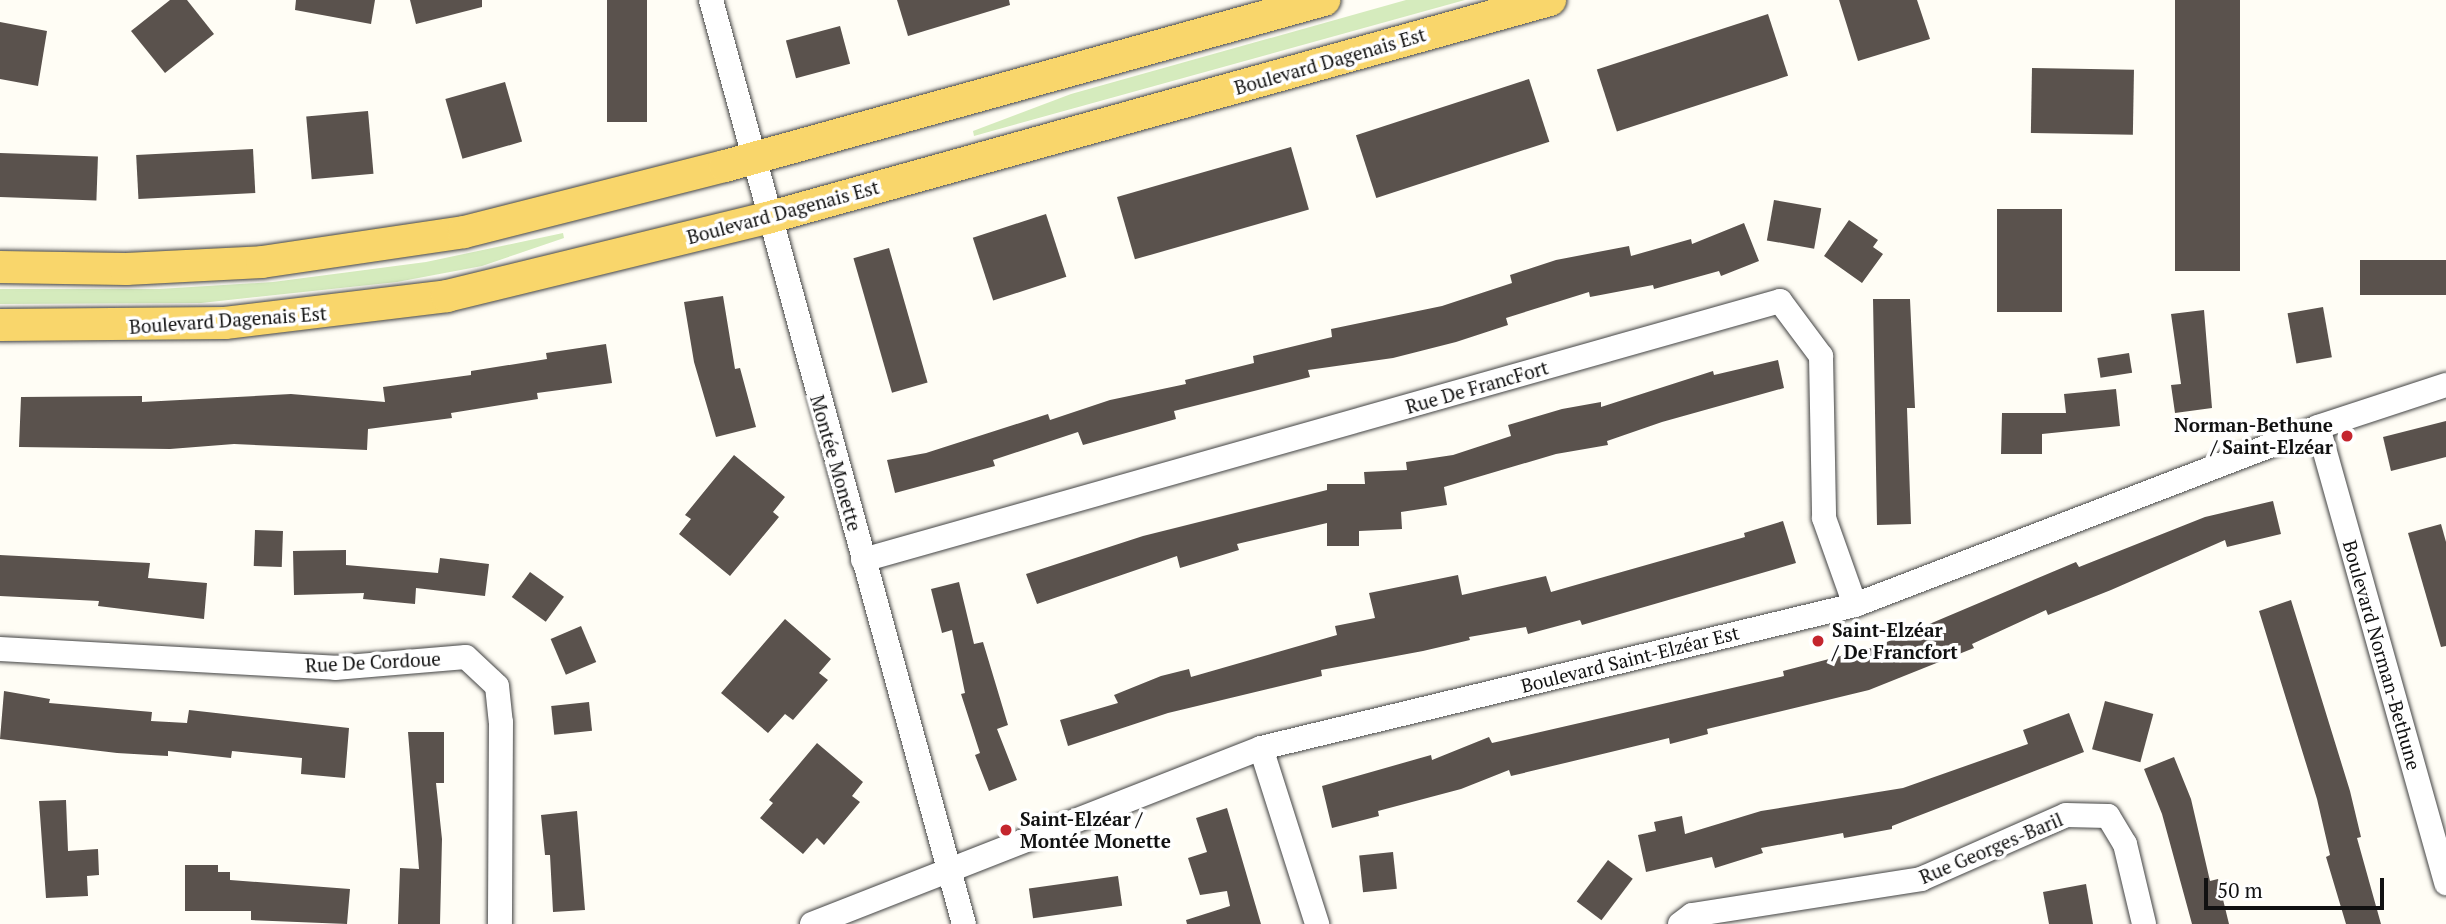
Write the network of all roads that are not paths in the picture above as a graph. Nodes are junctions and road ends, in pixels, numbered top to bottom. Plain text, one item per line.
1 (711, 0) edge
2 (1324, 0) edge
3 (1550, 0) edge
4 (751, 158) junction
5 (767, 218) junction
6 (0, 267) edge
7 (0, 325) edge
8 (2446, 385) edge
9 (2318, 426) junction
10 (863, 561) junction
11 (1855, 604) junction
12 (0, 649) edge
13 (1261, 748) junction
14 (950, 870) junction
15 (2446, 883) edge
16 (500, 924) edge
17 (812, 924) edge
18 (964, 924) edge
19 (1317, 924) edge
20 (1680, 924) edge
21 (2144, 924) edge

1 - 4 street, Montée Monette
2 - 4 main road
3 - 5 main road, Boulevard Dagenais Est
4 - 5 street, Montée Monette
4 - 6 main road
5 - 7 main road, Boulevard Dagenais Est
5 - 10 street, Montée Monette
8 - 9 street, Boulevard Saint-Elzéar Est
9 - 11 street, Boulevard Saint-Elzéar Est
9 - 15 street, Boulevard Norman-Bethune
10 - 11 street, Rue De FrancFort
10 - 14 street, Montée Monette
11 - 13 street, Boulevard Saint-Elzéar Est
12 - 16 street, Rue De Cordoue
13 - 14 street, Boulevard Saint-Elzéar Est
13 - 19 street
14 - 17 street, Boulevard Saint-Elzéar Est
14 - 18 street, Montée Monette
20 - 21 street, Rue Georges-Baril

